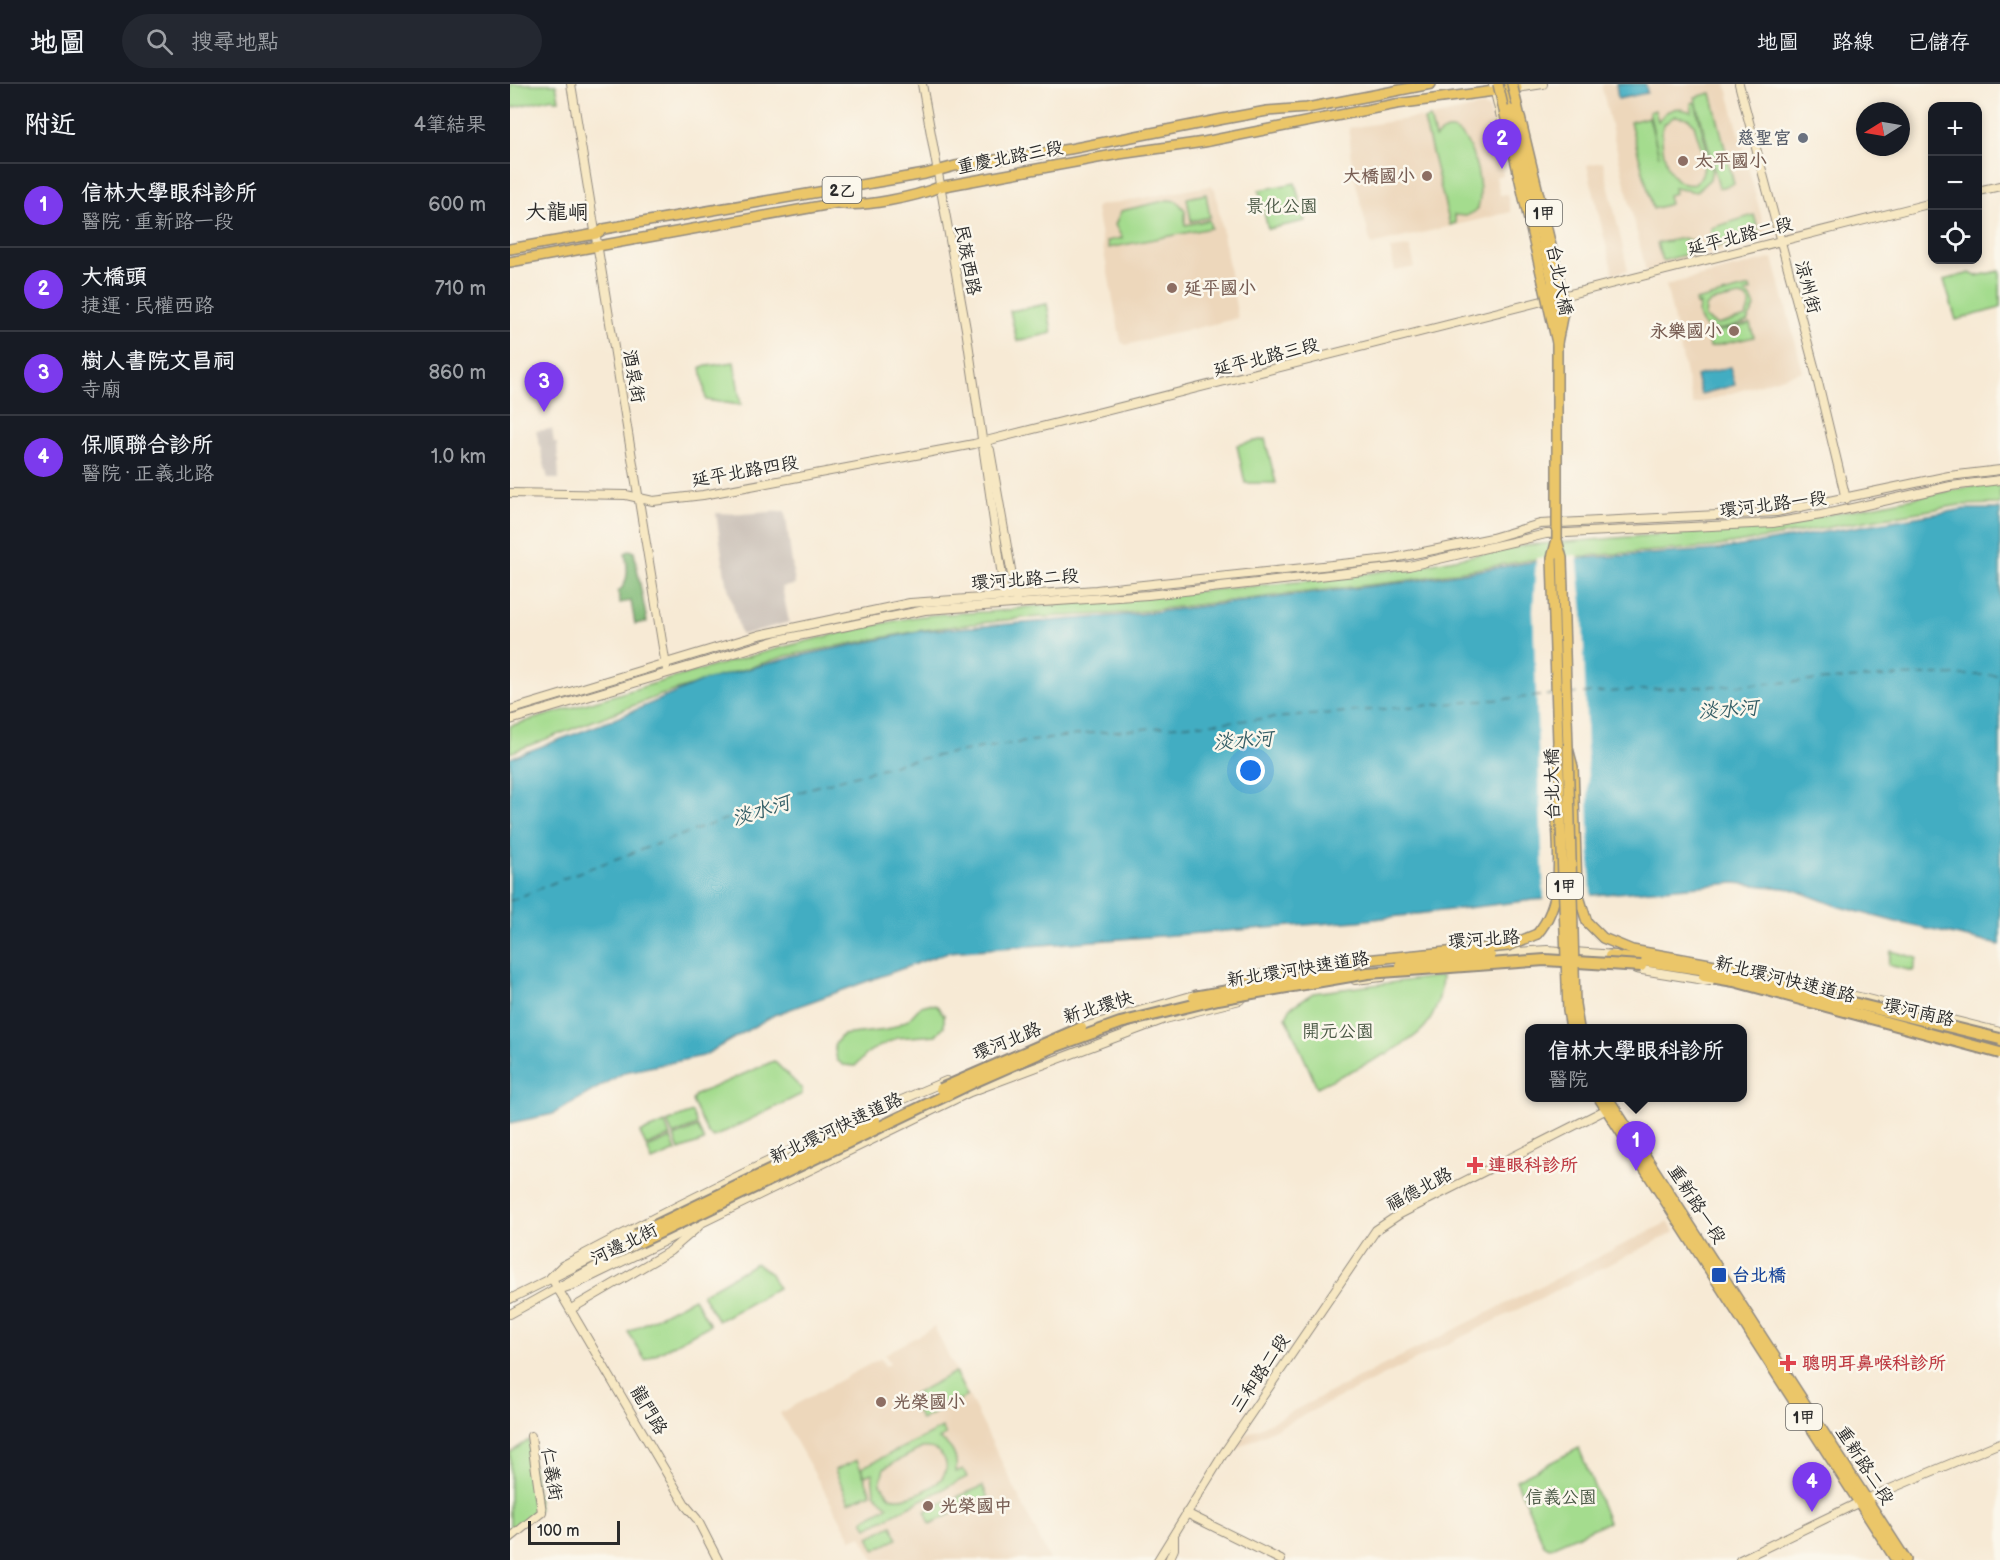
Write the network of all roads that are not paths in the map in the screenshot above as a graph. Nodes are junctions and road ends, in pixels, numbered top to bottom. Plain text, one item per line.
1 (571, 84) edge
2 (922, 84) edge
3 (1431, 84) edge
4 (1543, 84) edge
5 (1738, 84) edge
6 (1505, 85) edge
7 (936, 172) junction
8 (2000, 186) edge
9 (939, 187) junction
10 (1982, 191) edge
11 (1928, 204) edge
12 (596, 234) junction
13 (1780, 242) junction
14 (598, 247) junction
15 (510, 249) edge
16 (510, 262) edge
17 (1567, 296) junction
18 (1554, 299) joint
19 (1542, 302) junction
20 (1557, 343) junction
21 (984, 442) junction
22 (2000, 470) edge
23 (2000, 480) edge
24 (510, 493) edge
25 (640, 497) junction
26 (1846, 499) junction
27 (1551, 524) joint
28 (1546, 534) joint
29 (1557, 540) junction
30 (1015, 594) junction
31 (1005, 595) junction
32 (1017, 604) junction
33 (1006, 605) junction
34 (665, 663) junction
35 (667, 673) junction
36 (510, 710) edge
37 (510, 720) edge
38 (1558, 743) junction
39 (1568, 748) junction
40 (1584, 951) joint
41 (1610, 956) joint
42 (1584, 963) joint
43 (1233, 986) junction
44 (1841, 995) junction
45 (1570, 1024) edge
46 (1578, 1024) edge
47 (2000, 1032) edge
48 (2000, 1039) edge
49 (2000, 1046) edge
50 (2000, 1053) edge
51 (1601, 1102) edge
52 (1610, 1102) edge
53 (1605, 1110) junction
54 (702, 1224) junction
55 (1376, 1230) joint
56 (638, 1239) junction
57 (551, 1277) junction
58 (558, 1290) junction
59 (510, 1299) edge
60 (571, 1309) junction
61 (510, 1314) edge
62 (1753, 1330) junction
63 (531, 1436) dead end
64 (2000, 1443) edge
65 (1863, 1501) junction
66 (1186, 1513) junction
67 (1174, 1536) junction
68 (510, 1538) edge
69 (718, 1560) edge
70 (1158, 1560) edge
71 (1169, 1560) edge
72 (1281, 1560) edge
73 (1740, 1560) edge
74 (1896, 1560) edge
75 (1906, 1560) edge

1 - 12 street, 酒泉街
2 - 7 street, 民族西路
3 - 7 main road, 重慶北路三段 / 2乙
4 - 6 street
5 - 13 street, 涼州街
6 - 9 main road, 重慶北路三段 / 2乙
6 - 17 street
6 - 19 street
6 - 20 main road, 台北大橋 / 1甲, bridge
6 - 20 main road, 1甲, bridge
6 - 20 main road, 台北大橋 / 1甲, bridge
7 - 9 street, 民族西路
7 - 12 main road, 重慶北路三段 / 2乙
8 - 10 street
9 - 14 main road, 重慶北路三段 / 2乙
9 - 21 street, 民族西路
11 - 13 street, 延平北路二段
12 - 14 street, 酒泉街
12 - 15 main road, 重慶北路三段 / 2乙
13 - 17 street, 延平北路二段
13 - 26 street, 涼州街
14 - 16 main road, 重慶北路三段 / 2乙
14 - 25 street, 酒泉街
17 - 18 street, 延平北路二段
18 - 19 street, 延平北路三段
19 - 21 street, 延平北路三段
20 - 29 main road, 台北大橋 / 1甲, bridge
21 - 25 street, 延平北路四段
21 - 30 street, 民族西路
21 - 31 street, 民族西路
22 - 26 street, 環河北路一段
23 - 28 street, 環河北路一段
24 - 25 street, 延平北路四段
25 - 34 street, 酒泉街
26 - 27 street, 環河北路一段
27 - 30 street, 環河北路二段
28 - 32 street, 環河北路二段
29 - 38 main road, 台北大橋 / 1甲
29 - 39 main road, 台北大橋 / 1甲
30 - 31 street, 環河北路二段
30 - 32 street, 民族西路
31 - 33 street, 民族西路
31 - 34 street, 環河北路二段
32 - 33 street, 環河北路二段
33 - 35 street, 環河北路二段
34 - 35 street, 酒泉街
34 - 36 street, 環河北路二段
35 - 37 street, 環河北路二段
38 - 43 main road, bridge
38 - 45 main road, 台北大橋 / 1甲, bridge
39 - 44 main road, bridge
39 - 46 main road, 台北大橋 / 1甲, bridge
40 - 43 street, 環河北路
40 - 44 street, 環河南路
41 - 48 highway, 新北環河快速道路, bridge
41 - 56 highway, 新北環快, bridge
42 - 49 street, 環河南路
42 - 54 street, 河邊北街
43 - 57 street, 環河北路
44 - 47 street, 環河南路
44 - 49 highway, bridge
50 - 56 highway, 新北環河快速道路, bridge
51 - 53 main road, 重新路一段 / 1甲
52 - 62 main road, 重新路一段 / 1甲
53 - 55 street, 福德北路
53 - 62 main road, 重新路一段 / 1甲
54 - 58 street, 河邊北街
54 - 60 street, 河邊北街
55 - 66 street, 三和路二段
56 - 57 street
56 - 58 street
57 - 58 street, 龍門路
57 - 59 street
58 - 60 street, 龍門路
58 - 61 street
60 - 69 street, 龍門路
62 - 65 main road, 重新路二段 / 1甲
63 - 68 street, 仁義街
64 - 65 street
65 - 73 street
65 - 74 main road, 重新路二段 / 1甲
65 - 75 main road, 重新路二段 / 1甲
66 - 67 street, 三和路二段
66 - 72 street
67 - 70 street, 三和路二段
67 - 71 street, 三和路二段

